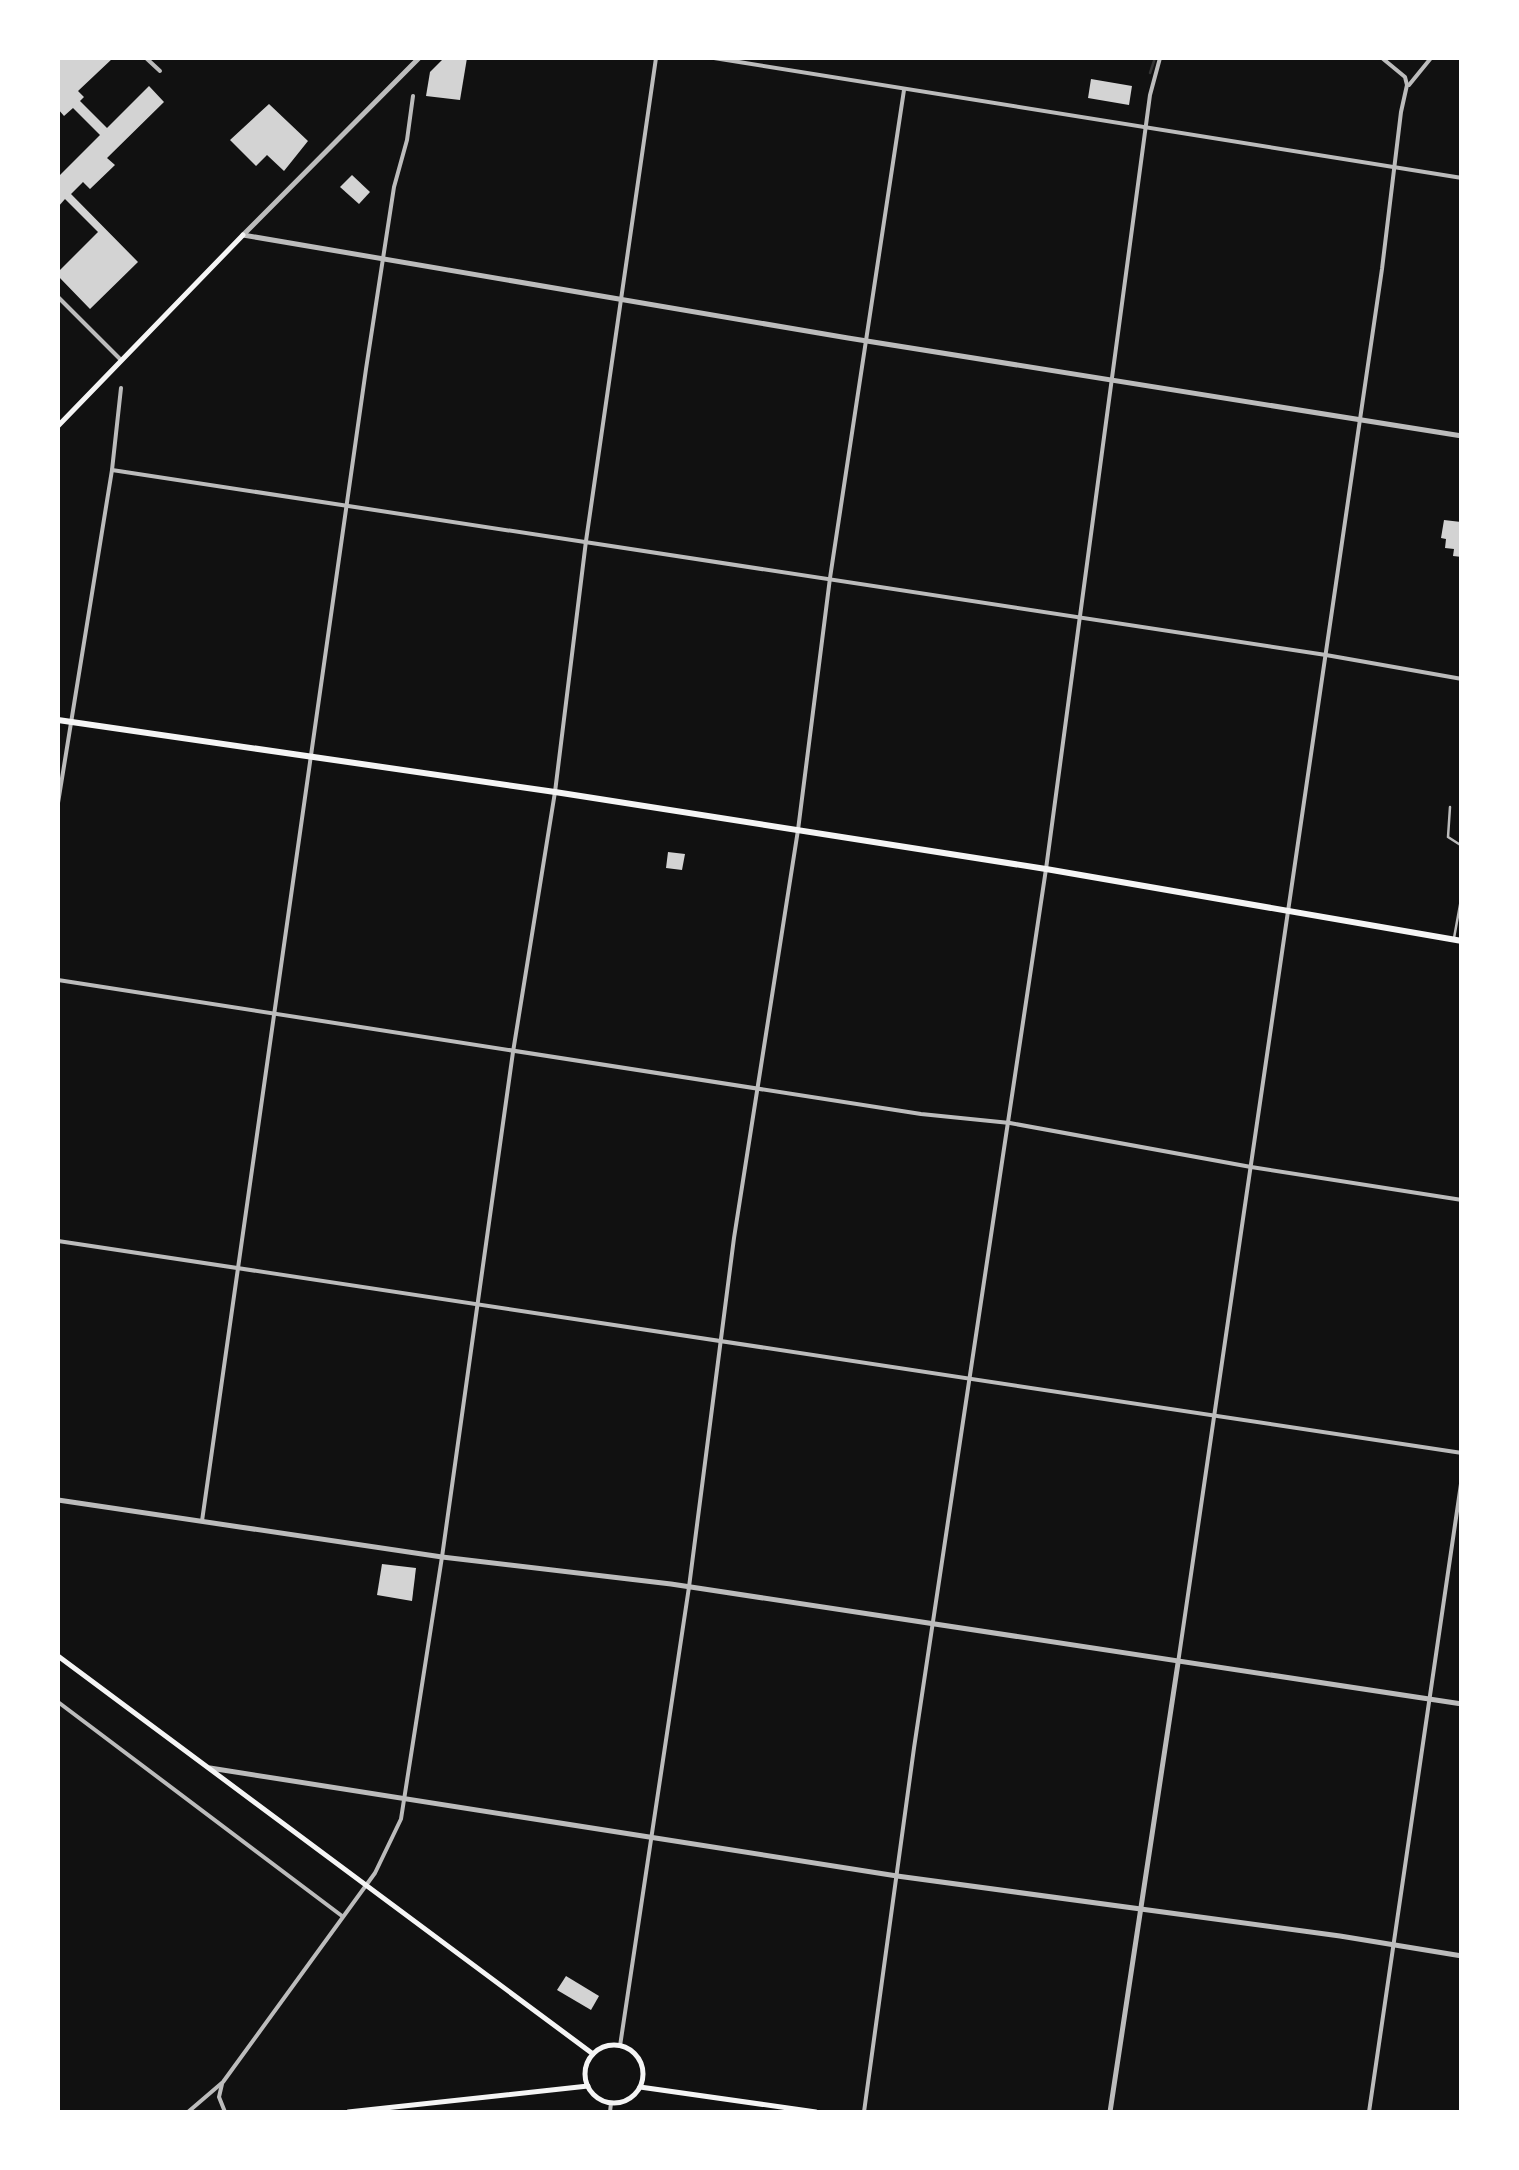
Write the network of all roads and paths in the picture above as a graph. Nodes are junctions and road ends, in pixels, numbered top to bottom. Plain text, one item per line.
1 (146, 58) edge
2 (419, 58) edge
3 (656, 58) edge
4 (714, 58) edge
5 (1160, 58) edge
6 (1382, 58) edge
7 (1431, 58) edge
8 (160, 71) dead end
9 (1407, 88) junction
10 (904, 90) junction
11 (412, 96) dead end
12 (1146, 130) junction
13 (1393, 167) junction
14 (1462, 178) edge
15 (243, 235) junction
16 (384, 260) junction
17 (58, 297) edge
18 (622, 300) junction
19 (867, 341) junction
20 (120, 359) junction
21 (1112, 380) junction
22 (122, 388) dead end
23 (1360, 420) junction
24 (58, 426) edge
25 (1462, 436) edge
26 (112, 470) junction
27 (349, 506) junction
28 (586, 540) junction
29 (830, 578) junction
30 (1078, 616) junction
31 (1326, 655) junction
32 (1462, 679) edge
33 (58, 720) edge
34 (70, 722) junction
35 (311, 756) junction
36 (555, 792) junction
37 (58, 803) edge
38 (1450, 807) dead end
39 (798, 830) junction
40 (1462, 846) edge
41 (1046, 869) junction
42 (1462, 894) edge
43 (1288, 911) junction
44 (1458, 940) edge
45 (58, 980) edge
46 (275, 1014) junction
47 (513, 1052) junction
48 (759, 1088) junction
49 (1010, 1123) junction
50 (1251, 1167) junction
51 (1462, 1200) edge
52 (58, 1241) edge
53 (238, 1267) junction
54 (476, 1304) junction
55 (719, 1342) junction
56 (972, 1378) junction
57 (1215, 1414) junction
58 (1462, 1453) edge
59 (1462, 1477) edge
60 (58, 1500) edge
61 (202, 1521) junction
62 (442, 1557) junction
63 (689, 1587) junction
64 (934, 1624) junction
65 (58, 1656) edge
66 (1178, 1663) junction
67 (1428, 1698) junction
68 (58, 1702) edge
69 (1462, 1704) edge
70 (210, 1768) junction
71 (405, 1800) junction
72 (649, 1836) junction
73 (897, 1876) junction
74 (365, 1884) junction
75 (1143, 1909) junction
76 (342, 1916) junction
77 (1394, 1945) junction
78 (1462, 1956) edge
79 (620, 2046) junction
80 (593, 2054) junction
81 (223, 2082) junction
82 (588, 2086) junction
83 (640, 2087) junction
84 (611, 2103) junction
85 (188, 2112) edge
86 (225, 2112) edge
87 (348, 2112) edge
88 (361, 2112) edge
89 (610, 2112) edge
90 (816, 2112) edge
91 (864, 2112) edge
92 (1110, 2112) edge
93 (1368, 2112) edge

1 - 8 street
2 - 15 street
3 - 18 street
4 - 10 street
5 - 12 street
6 - 9 street
7 - 9 street
9 - 13 street
10 - 12 street
10 - 19 street
11 - 16 street
12 - 13 street
12 - 21 street
13 - 14 street
13 - 23 street
15 - 16 street
15 - 20 main road
16 - 18 street
16 - 27 street
17 - 20 street
18 - 19 street
18 - 28 street
19 - 21 street
19 - 29 street
20 - 24 main road
21 - 23 street
21 - 30 street
22 - 26 street
23 - 25 street
23 - 31 street
26 - 27 street
26 - 34 street
27 - 28 street
27 - 35 street
28 - 29 street
28 - 36 street
29 - 30 street
29 - 39 street
30 - 31 street
30 - 41 street
31 - 32 street
31 - 43 street
33 - 34 main road
34 - 35 main road
34 - 37 street
35 - 36 main road
35 - 46 street
36 - 39 main road
36 - 47 street
38 - 40 lane
39 - 41 main road
39 - 48 street
41 - 43 main road
41 - 49 street
42 - 44 lane
43 - 44 main road
43 - 50 street
45 - 46 street
46 - 47 street
46 - 53 street
47 - 48 street
47 - 54 street
48 - 49 street
48 - 55 street
49 - 50 street
49 - 56 street
50 - 51 street
50 - 57 street
52 - 53 street
53 - 54 street
53 - 61 street
54 - 55 street
54 - 62 street
55 - 56 street
55 - 63 street
56 - 57 street
56 - 64 street
57 - 58 street
57 - 66 street
59 - 67 street
60 - 61 street
61 - 62 street
62 - 63 street
62 - 71 street
63 - 64 street
63 - 72 street
64 - 66 street
64 - 73 street
65 - 70 main road
66 - 67 street
66 - 75 street
67 - 69 street
67 - 77 street
68 - 76 street
70 - 71 street
70 - 74 main road
71 - 72 street
71 - 74 street
72 - 73 street
72 - 79 street
73 - 75 street
73 - 91 street
74 - 76 street
74 - 80 main road
75 - 77 street
75 - 92 street
76 - 81 street
77 - 78 street
77 - 93 street
79 - 80 main road
79 - 83 main road
80 - 82 main road
81 - 85 street
81 - 86 street
82 - 84 main road
82 - 88 main road
83 - 84 main road
83 - 90 main road
84 - 89 street
87 - 88 main road

